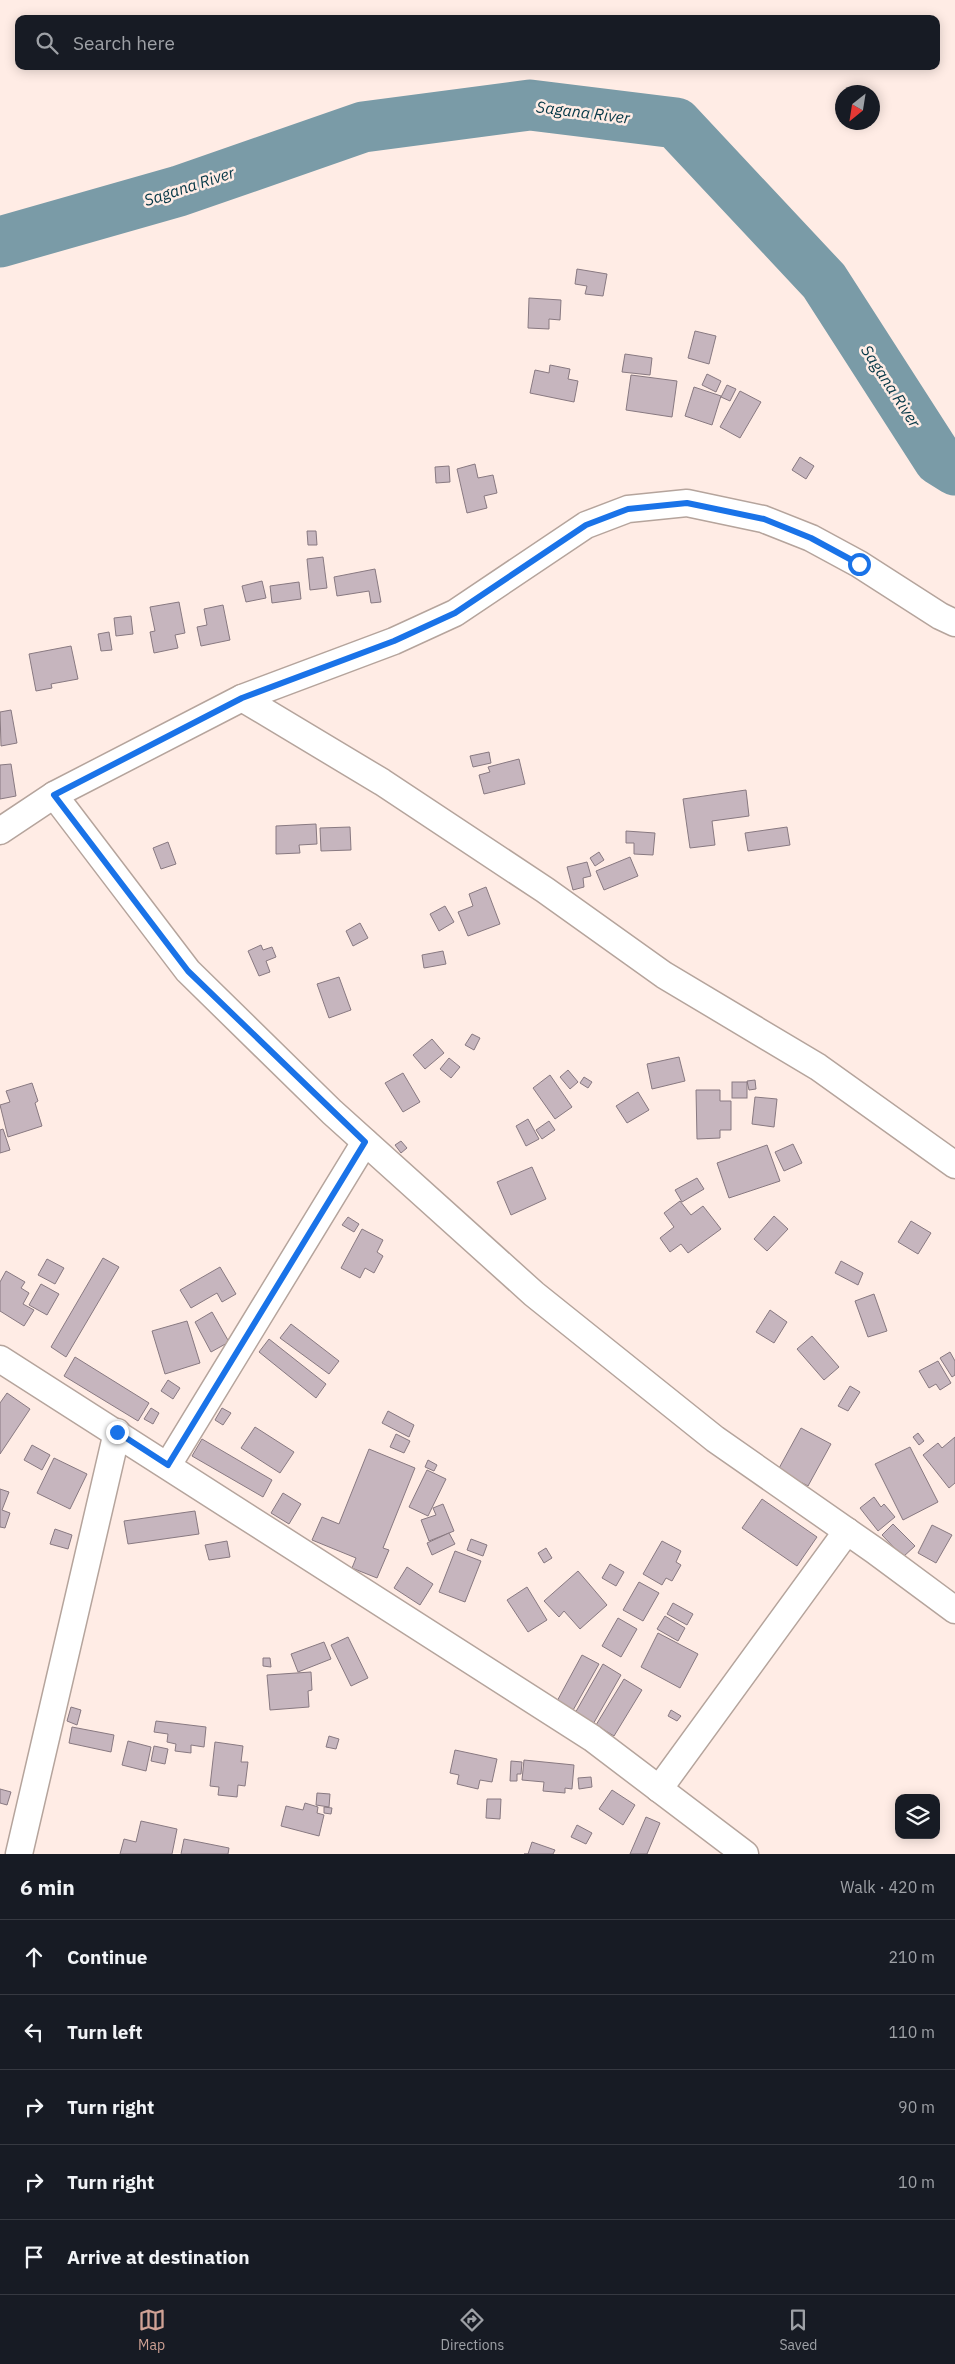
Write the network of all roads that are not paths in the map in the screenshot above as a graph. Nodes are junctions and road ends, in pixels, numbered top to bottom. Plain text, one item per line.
1 (955, 623) edge
2 (242, 698) junction
3 (54, 795) junction
4 (0, 831) edge
5 (365, 1142) junction
6 (955, 1165) edge
7 (0, 1359) edge
8 (117, 1432) junction
9 (168, 1465) junction
10 (847, 1531) junction
11 (955, 1610) edge
12 (658, 1790) junction
13 (19, 1854) edge
14 (745, 1854) edge

1 - 2 street
2 - 3 street
2 - 6 street
3 - 4 street
3 - 5 street
5 - 9 street
5 - 10 street
7 - 8 street
8 - 9 street
8 - 13 street
9 - 12 street
10 - 11 street
10 - 12 street
12 - 14 street

